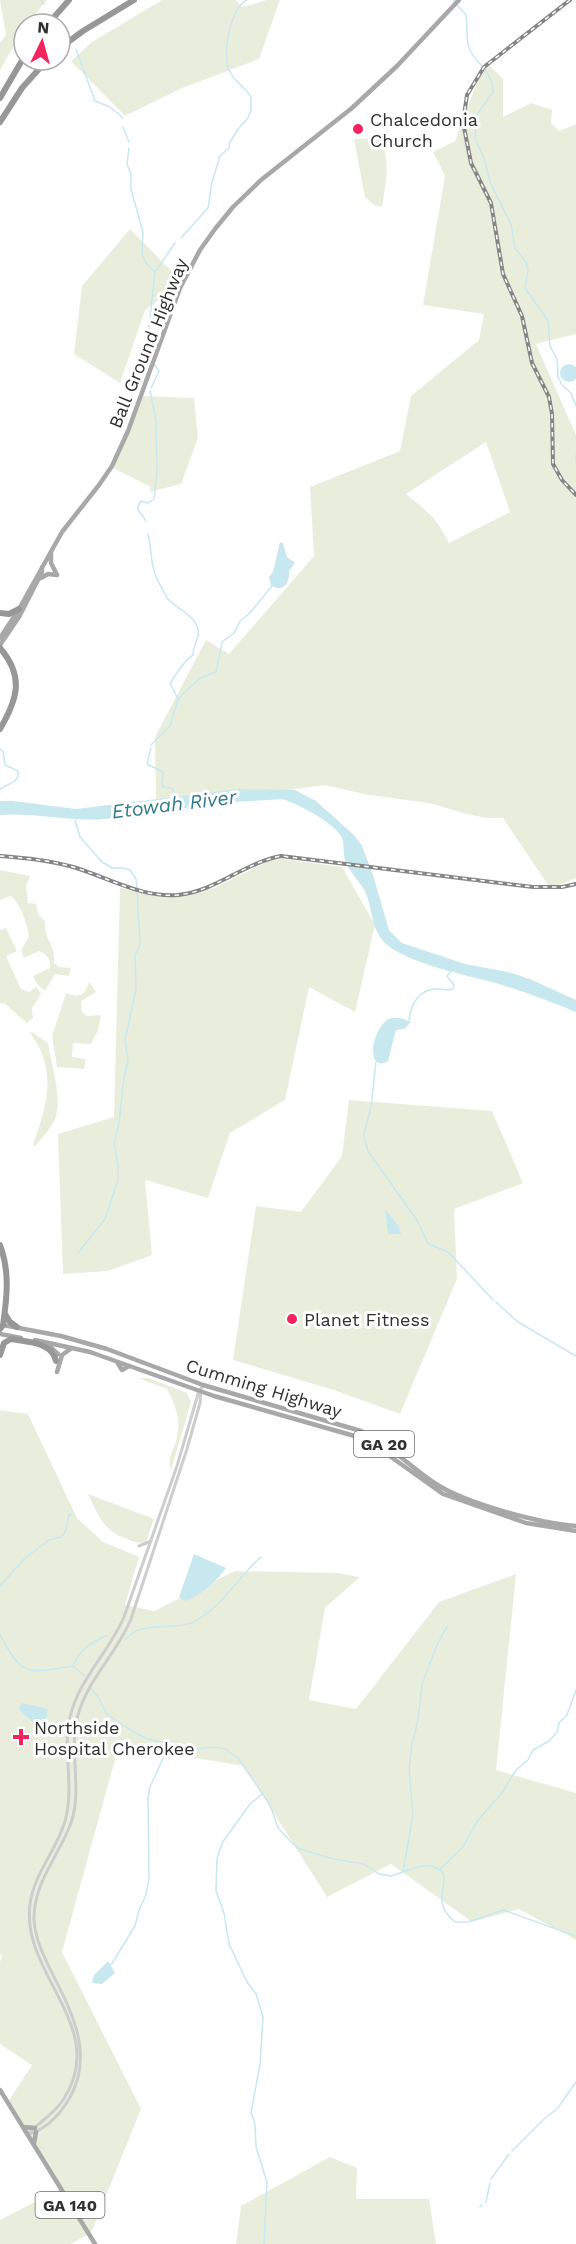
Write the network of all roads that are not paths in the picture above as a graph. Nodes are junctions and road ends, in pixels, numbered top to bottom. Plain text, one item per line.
1 (69, 0) edge
2 (134, 0) edge
3 (459, 0) edge
4 (58, 12) edge
5 (72, 39) edge
6 (15, 72) edge
7 (36, 72) edge
8 (0, 98) edge
9 (0, 122) edge
10 (51, 552) junction
11 (42, 567) junction
12 (39, 580) junction
13 (19, 609) junction
14 (0, 613) edge
15 (1, 643) edge
16 (0, 729) edge
17 (0, 1245) edge
18 (5, 1314) junction
19 (1, 1326) edge
20 (18, 1327) junction
21 (0, 1334) edge
22 (15, 1336) junction
23 (45, 1342) junction
24 (74, 1348) junction
25 (0, 1353) edge
26 (57, 1354) dead end
27 (56, 1361) dead end
28 (57, 1372) dead end
29 (203, 1385) junction
30 (201, 1391) junction
31 (190, 1421) junction
32 (193, 1429) junction
33 (522, 1519) junction
34 (576, 1526) edge
35 (576, 1531) edge
36 (152, 1539) junction
37 (139, 1546) dead end
38 (120, 1626) junction
39 (127, 1629) junction
40 (0, 2090) edge
41 (21, 2126) junction
42 (36, 2130) junction
43 (27, 2135) junction
44 (34, 2146) junction
45 (95, 2244) edge

1 - 4 highway
2 - 5 highway
3 - 10 main road, Ball Ground Highway
6 - 8 highway
7 - 9 highway
10 - 11 main road, Ball Ground Highway
10 - 12 main road
11 - 12 main road, Ball Ground Highway
11 - 13 main road, Ball Ground Highway
12 - 15 main road, Ball Ground Highway
13 - 14 highway
13 - 15 main road, Ball Ground Highway
15 - 16 highway
17 - 18 highway
18 - 19 highway
18 - 20 highway
19 - 20 main road, Cumming Highway / GA 20
20 - 29 main road, Cumming Highway / GA 20
21 - 22 main road, Cumming Highway
22 - 23 main road, Cumming Highway / GA 20
22 - 25 highway
23 - 24 main road, Cumming Highway / GA 20
23 - 26 main road
24 - 28 main road
24 - 30 main road, Cumming Highway / GA 20
25 - 27 highway
29 - 30 street
29 - 33 main road, Cumming Highway / GA 20
30 - 31 street
30 - 32 street
30 - 33 main road, Cumming Highway / GA 20
31 - 32 street
31 - 36 street
32 - 39 street
33 - 34 main road, Cumming Highway / GA 20
33 - 35 main road, Cumming Highway / GA 20
36 - 37 street
36 - 38 street
38 - 39 street
38 - 42 street
39 - 42 street
40 - 41 main road, GA 140
41 - 42 main road
41 - 43 main road, GA 140
42 - 43 street
42 - 44 main road
43 - 44 main road, GA 140
44 - 45 main road, GA 140

